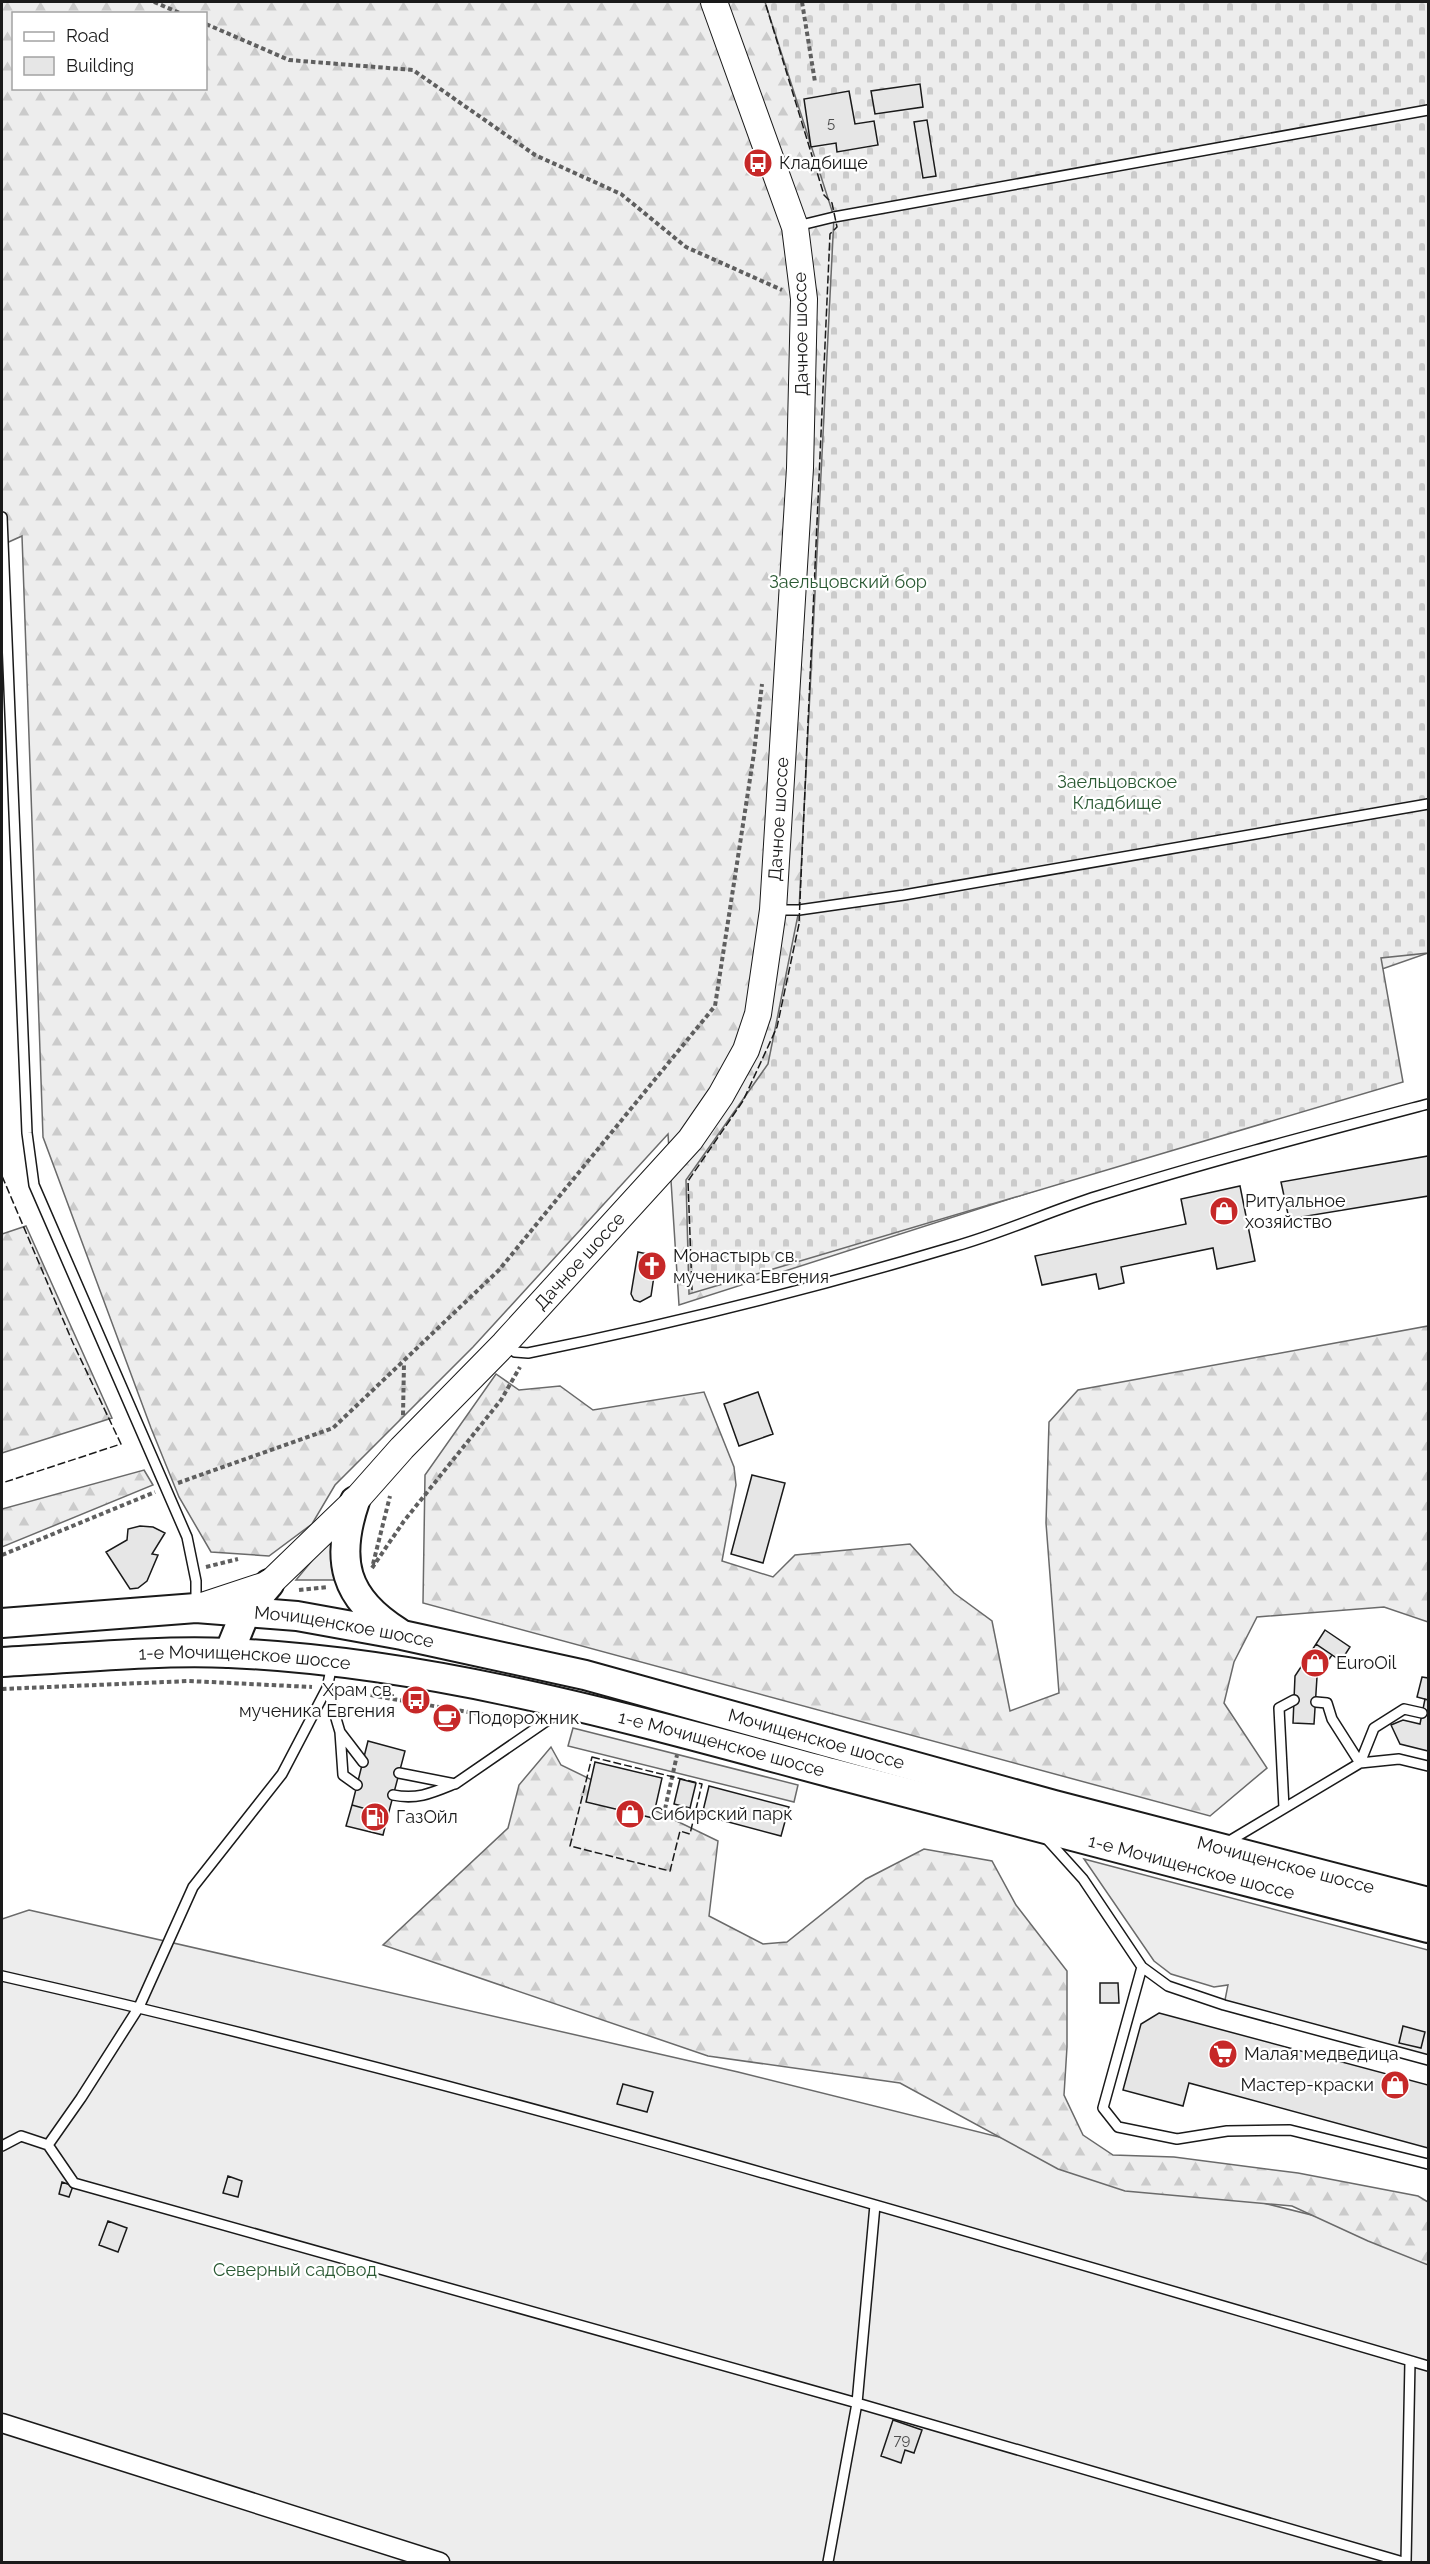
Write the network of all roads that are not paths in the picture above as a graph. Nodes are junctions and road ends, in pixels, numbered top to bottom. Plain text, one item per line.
1 (714, 2) edge
2 (1428, 110) edge
3 (795, 227) junction
4 (2, 517) edge
5 (1428, 804) edge
6 (773, 910) junction
7 (1428, 1104) edge
8 (504, 1344) junction
9 (355, 1501) junction
10 (269, 1584) junction
11 (196, 1608) junction
12 (246, 1611) junction
13 (2, 1623) edge
14 (402, 1635) junction
15 (229, 1653) junction
16 (2, 1662) edge
17 (330, 1675) junction
18 (1294, 1700) dead end
19 (1316, 1702) dead end
20 (572, 1703) junction
21 (1422, 1713) dead end
22 (340, 1732) junction
23 (363, 1762) dead end
24 (1360, 1763) junction
25 (1428, 1766) edge
26 (399, 1773) dead end
27 (455, 1784) junction
28 (357, 1785) dead end
29 (393, 1795) dead end
30 (1284, 1808) junction
31 (1037, 1827) junction
32 (1219, 1847) junction
33 (1428, 1902) edge
34 (1428, 1928) edge
35 (1142, 1967) junction
36 (2, 1976) edge
37 (139, 2007) junction
38 (1428, 2060) edge
39 (48, 2145) junction
40 (2, 2146) edge
41 (1428, 2164) edge
42 (875, 2205) junction
43 (1410, 2361) junction
44 (1428, 2366) edge
45 (857, 2403) junction
46 (2, 2423) edge
47 (440, 2562) edge
48 (828, 2562) edge
49 (1404, 2562) edge

1 - 3 street, Дачное шоссе
2 - 3 lane
3 - 6 street, Дачное шоссе
4 - 11 lane
5 - 6 lane
6 - 8 street, Дачное шоссе
7 - 8 lane
8 - 9 street, Дачное шоссе
9 - 10 street, Дачное шоссе
9 - 14 main road
10 - 11 street
10 - 12 main road
11 - 12 main road, Мочищенское шоссе
11 - 13 main road
12 - 14 main road, Мочищенское шоссе
12 - 15 main road
14 - 32 main road, Мочищенское шоссе
15 - 16 main road, 1-е Мочищенское шоссе
15 - 17 main road, 1-е Мочищенское шоссе
17 - 20 main road, 1-е Мочищенское шоссе
17 - 22 lane
17 - 37 lane
18 - 30 lane
19 - 24 lane
20 - 27 lane
20 - 31 main road, 1-е Мочищенское шоссе
21 - 24 lane
22 - 23 lane
22 - 28 lane
24 - 25 lane
24 - 30 lane
26 - 27 lane
27 - 29 lane
30 - 32 lane
31 - 34 main road, 1-е Мочищенское шоссе
31 - 35 lane
32 - 33 main road, Мочищенское шоссе
35 - 38 lane
35 - 41 lane
36 - 37 lane
37 - 39 lane
37 - 42 lane
39 - 40 lane
39 - 45 lane
42 - 43 lane
42 - 45 lane
43 - 44 lane
43 - 49 lane
45 - 48 lane
45 - 49 lane
46 - 47 street

